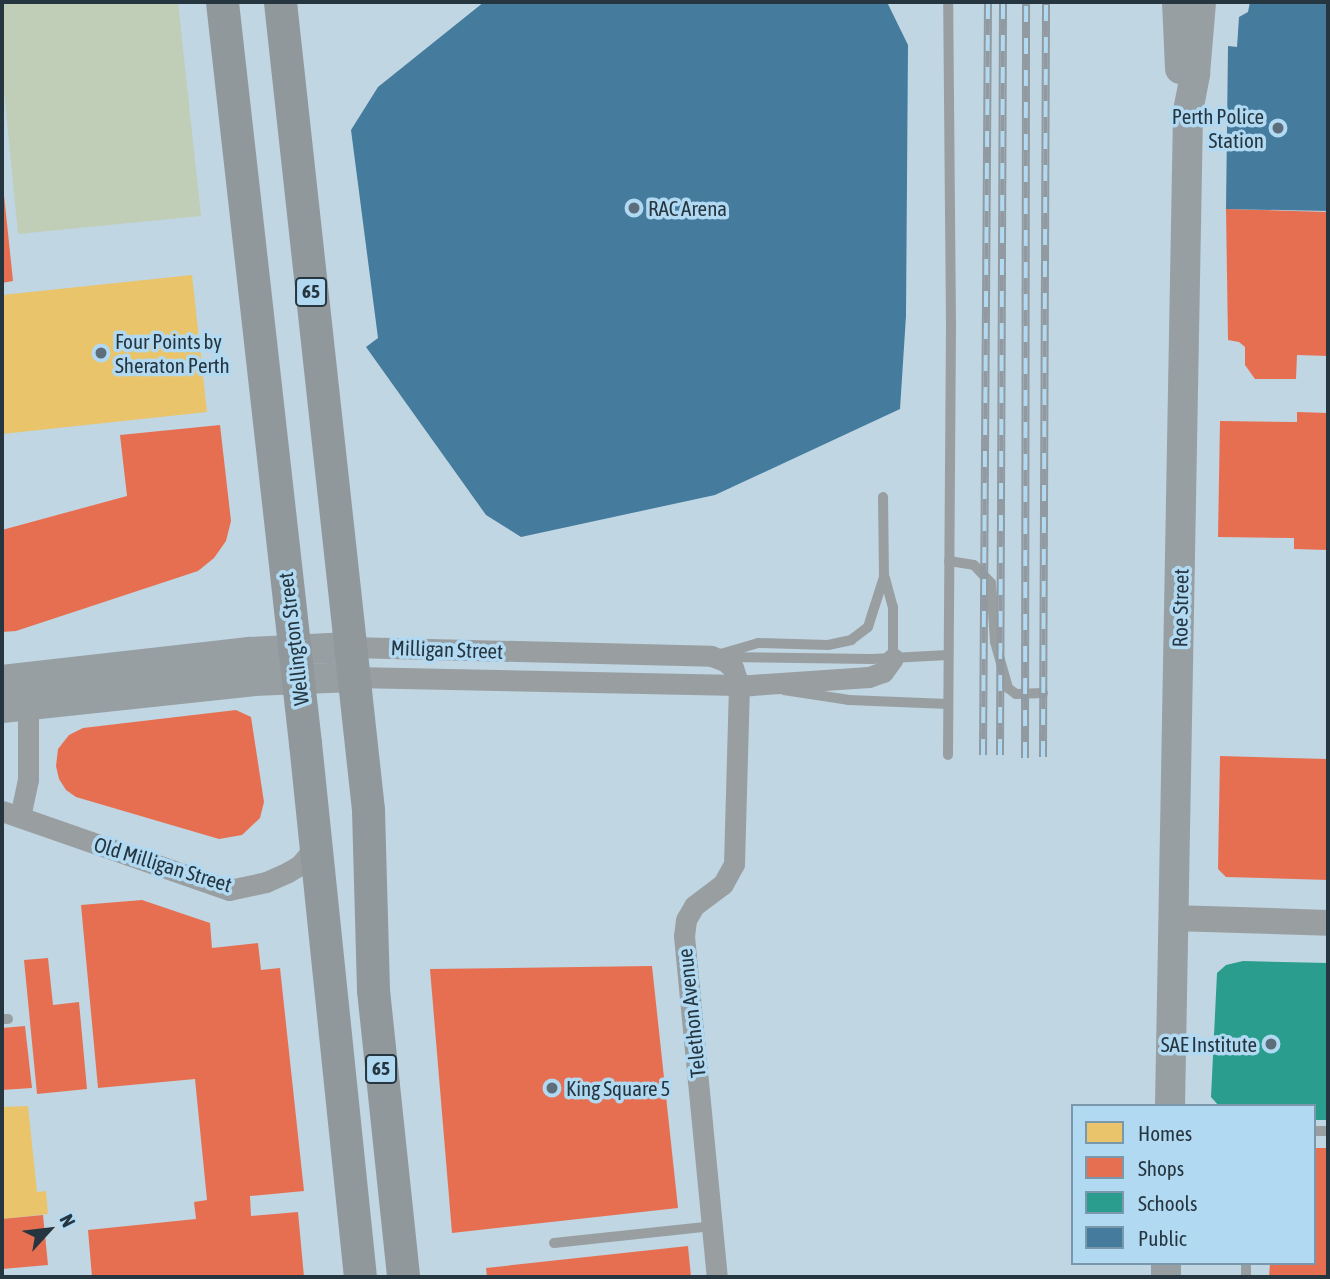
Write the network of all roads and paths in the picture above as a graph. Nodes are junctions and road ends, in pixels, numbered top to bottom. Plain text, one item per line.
1 (222, 2) edge
2 (280, 2) edge
3 (948, 2) edge
4 (1177, 2) edge
5 (1201, 2) edge
6 (1188, 111) junction
7 (883, 497) dead end
8 (949, 561) junction
9 (884, 577) junction
10 (948, 655) junction
11 (711, 656) junction
12 (893, 658) junction
13 (352, 662) junction
14 (295, 664) junction
15 (2, 680) edge
16 (745, 685) junction
17 (1043, 693) dead end
18 (948, 704) junction
19 (15, 707) edge
20 (948, 755) dead end
21 (11, 814) edge
22 (316, 846) junction
23 (1173, 918) junction
24 (1328, 923) edge
25 (1170, 1104) edge
26 (712, 1226) junction
27 (554, 1243) dead end
28 (360, 1277) edge
29 (403, 1277) edge
30 (718, 1277) edge

1 - 14 main road, Wellington Street / 65
2 - 13 main road, 65
3 - 8 lane
4 - 6 main road, Roe Street
5 - 6 main road, Roe Street
6 - 23 main road, Roe Street
7 - 9 lane
8 - 10 lane
8 - 17 lane
9 - 11 lane
9 - 12 lane
10 - 12 lane, Milligan Street
10 - 18 lane
11 - 12 lane, Milligan Street
11 - 13 street, Milligan Street
11 - 16 street
12 - 16 street, Milligan Street
13 - 14 main road, Milligan Street
13 - 16 street, Milligan Street
13 - 29 main road, 65
14 - 15 main road, Milligan Street
14 - 19 main road, Milligan Street
14 - 22 main road, Wellington Street / 65
16 - 18 lane
16 - 26 street, Telethon Avenue
18 - 20 lane
19 - 21 street, Milligan Street
21 - 22 street, Old Milligan Street
22 - 28 main road, Wellington Street / 65
23 - 24 street
23 - 25 main road, Roe Street
26 - 27 lane
26 - 30 street, Telethon Avenue

